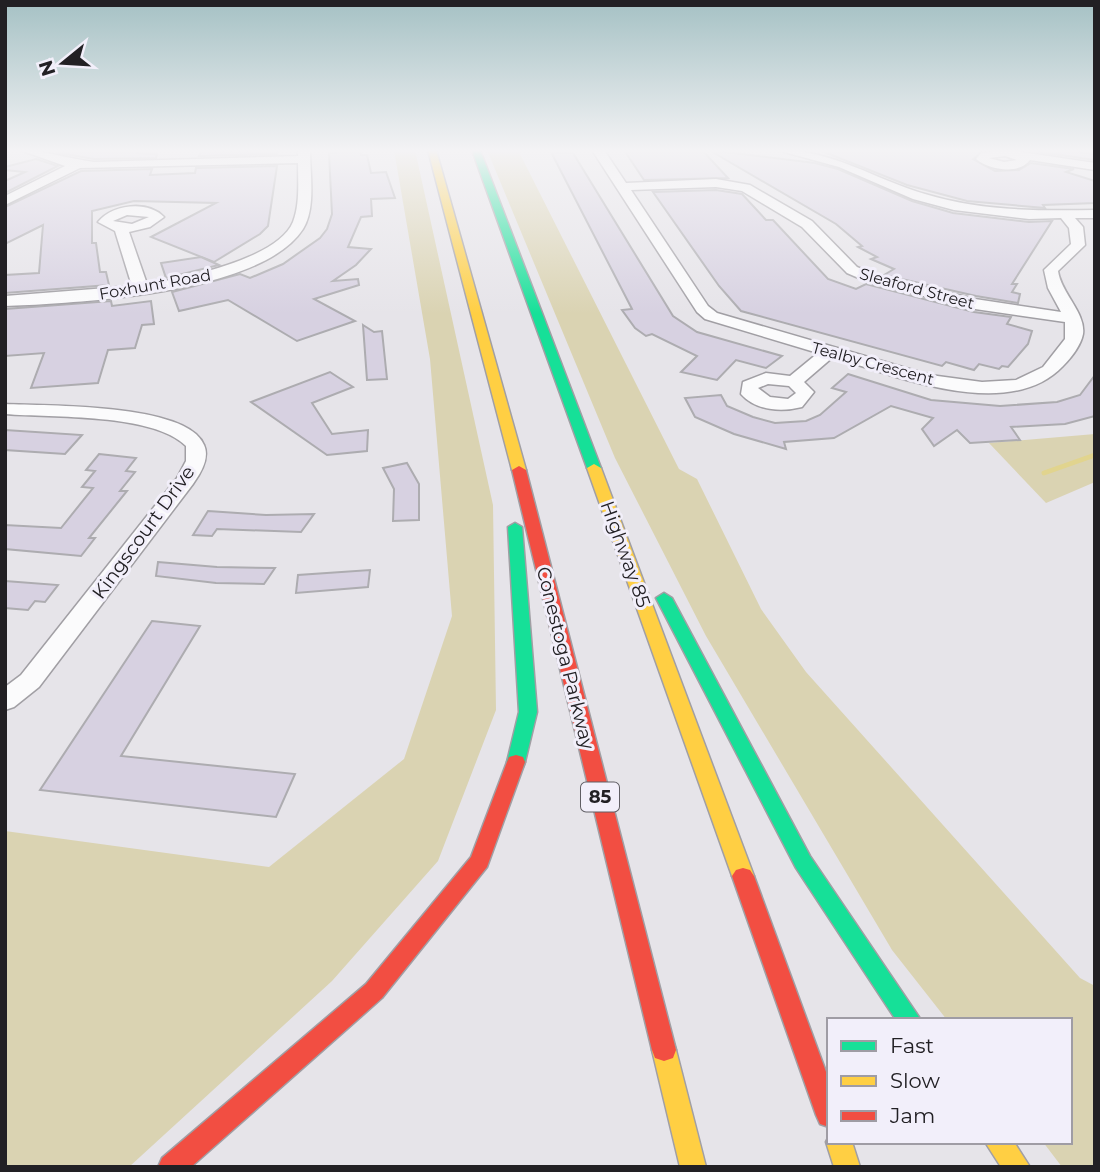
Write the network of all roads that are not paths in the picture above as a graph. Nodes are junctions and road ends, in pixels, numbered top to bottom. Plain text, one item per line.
1 (302, 205) edge
2 (447, 205) edge
3 (496, 205) edge
4 (634, 205) edge
5 (775, 205) edge
6 (949, 205) edge
7 (1095, 214) edge
8 (1066, 216) junction
9 (121, 228) dead end
10 (141, 290) junction
11 (5, 301) edge
12 (1073, 318) junction
13 (829, 352) junction
14 (794, 382) dead end
15 (5, 409) edge
16 (508, 427) junction
17 (590, 459) junction
18 (5, 701) edge
19 (908, 1018) edge
20 (827, 1109) edge
21 (840, 1144) edge
22 (1000, 1144) edge
23 (172, 1167) edge
24 (693, 1167) edge
25 (847, 1167) edge
26 (1017, 1167) edge

1 - 10 street, Foxhunt Road
2 - 16 highway, Conestoga Parkway / 85
3 - 17 highway
4 - 13 street, Tealby Crescent
5 - 12 street, Sleaford Street
6 - 8 street
7 - 8 street
8 - 12 street
9 - 10 street
10 - 11 street, Foxhunt Road
12 - 13 street, Tealby Crescent
13 - 14 street
15 - 18 street, Kingscourt Drive
16 - 23 highway
16 - 24 highway, Conestoga Parkway / 85
17 - 19 highway
17 - 20 highway, Highway 85
21 - 25 highway
22 - 26 highway

